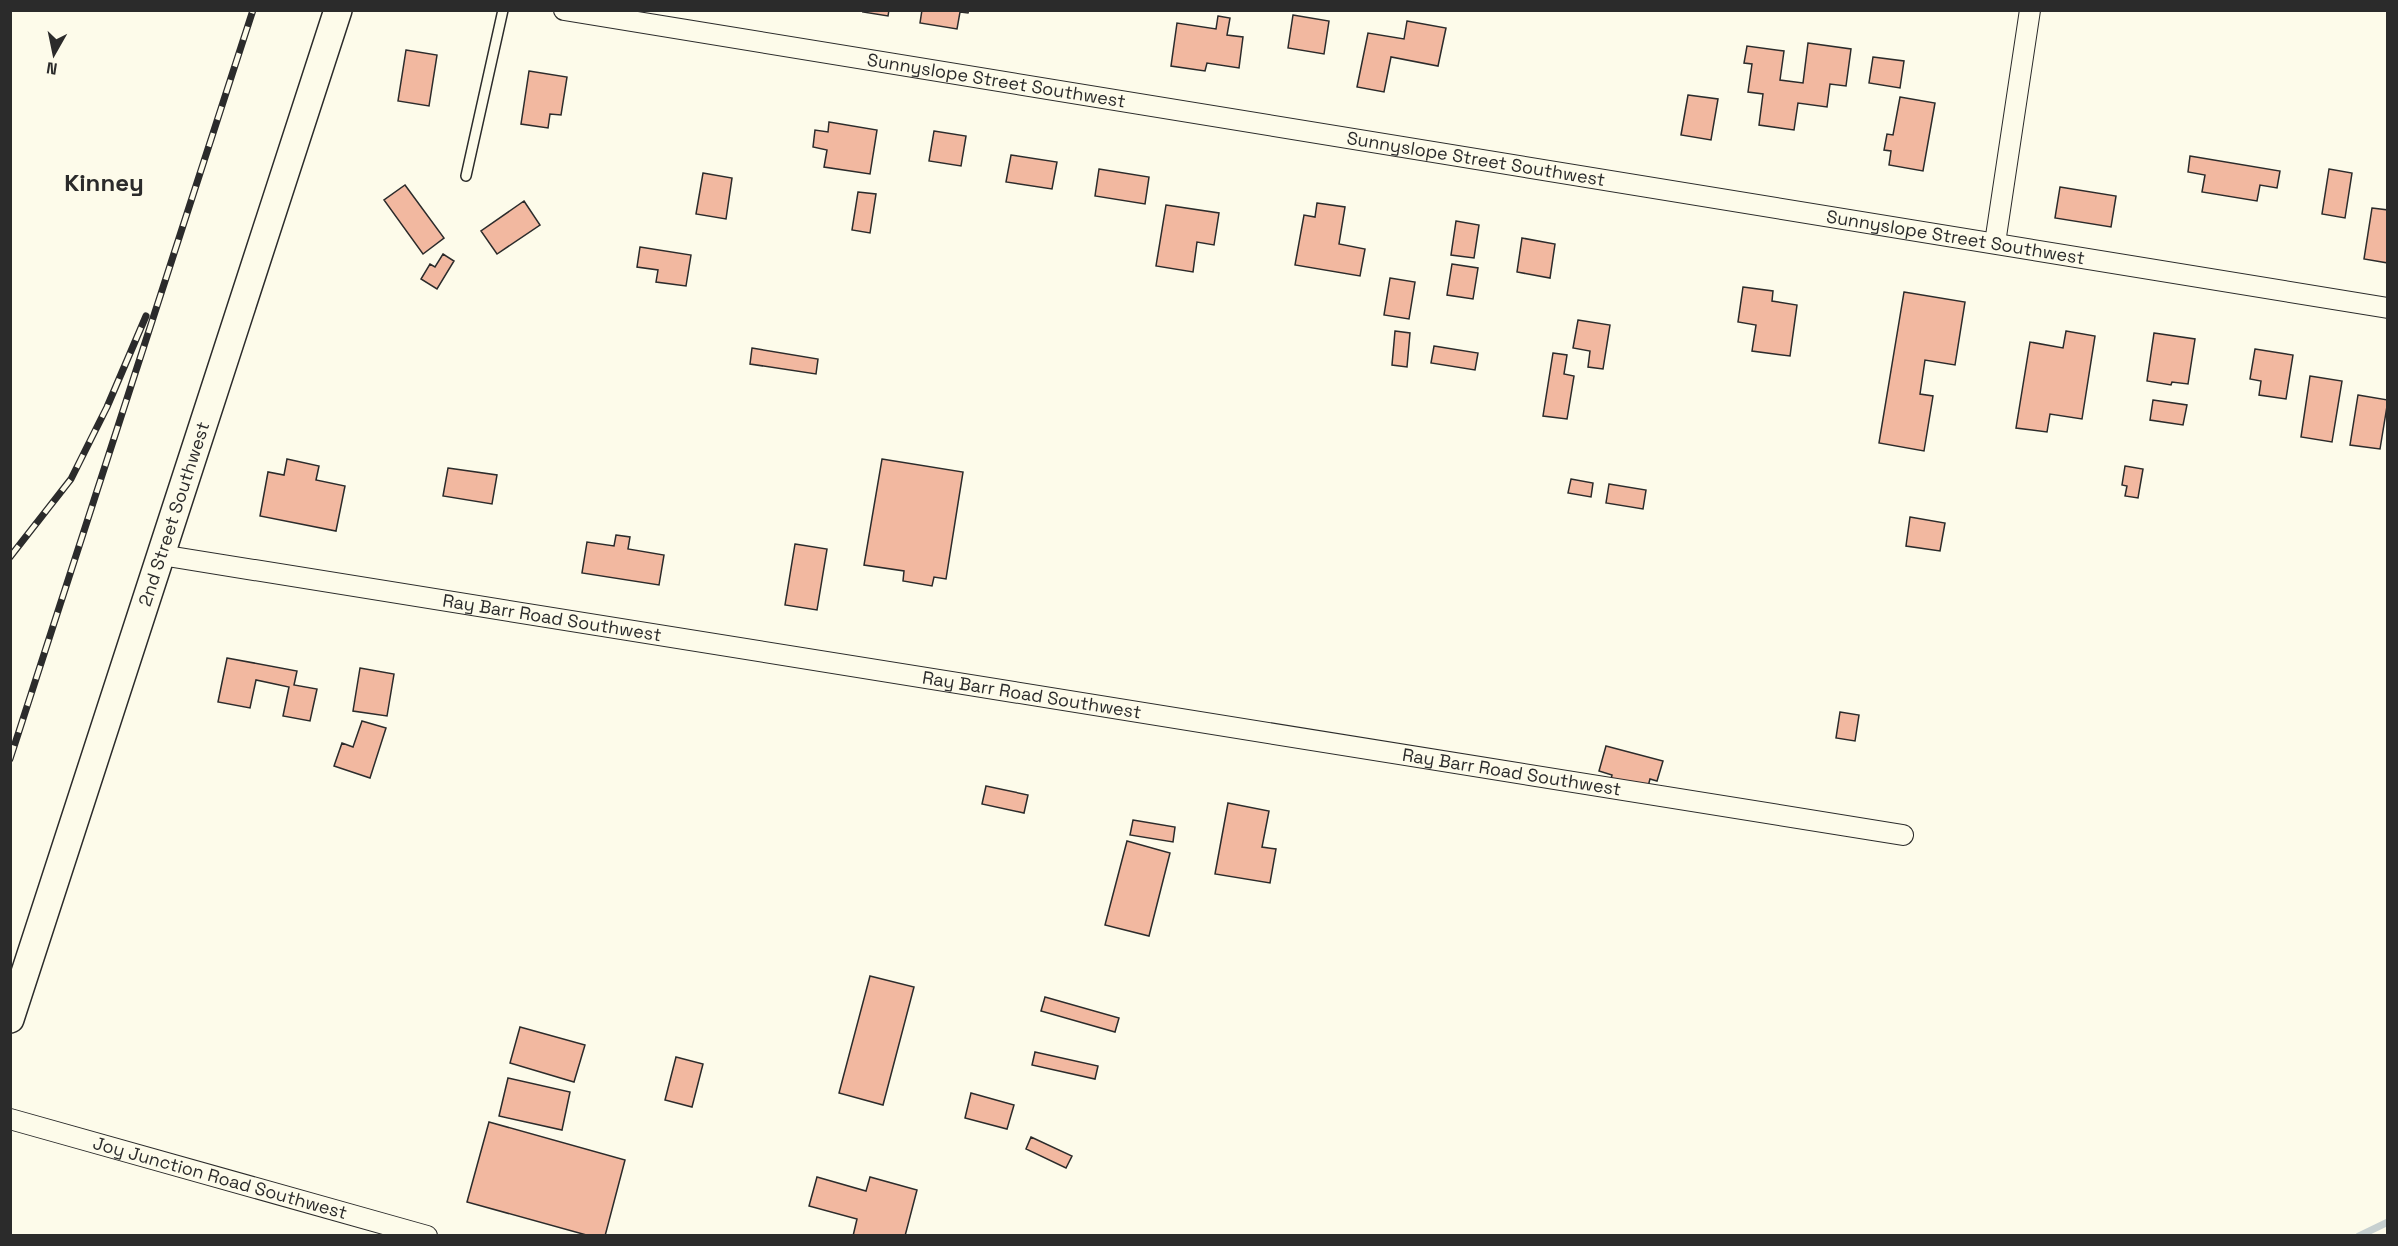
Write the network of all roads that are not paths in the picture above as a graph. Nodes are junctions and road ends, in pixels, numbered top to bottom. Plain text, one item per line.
1 (338, 10) edge
2 (503, 10) edge
3 (564, 10) edge
4 (2030, 10) edge
5 (466, 176) dead end
6 (1995, 243) junction
7 (2388, 308) edge
8 (161, 555) junction
9 (1903, 835) dead end
10 (10, 1019) edge
11 (10, 1119) edge
12 (427, 1236) edge

1 - 8 street, 2nd Street Southwest
2 - 5 lane
3 - 6 street, Sunnyslope Street Southwest
4 - 6 street
6 - 7 street, Sunnyslope Street Southwest
8 - 9 street, Ray Barr Road Southwest
8 - 10 street, 2nd Street Southwest
11 - 12 street, Joy Junction Road Southwest

